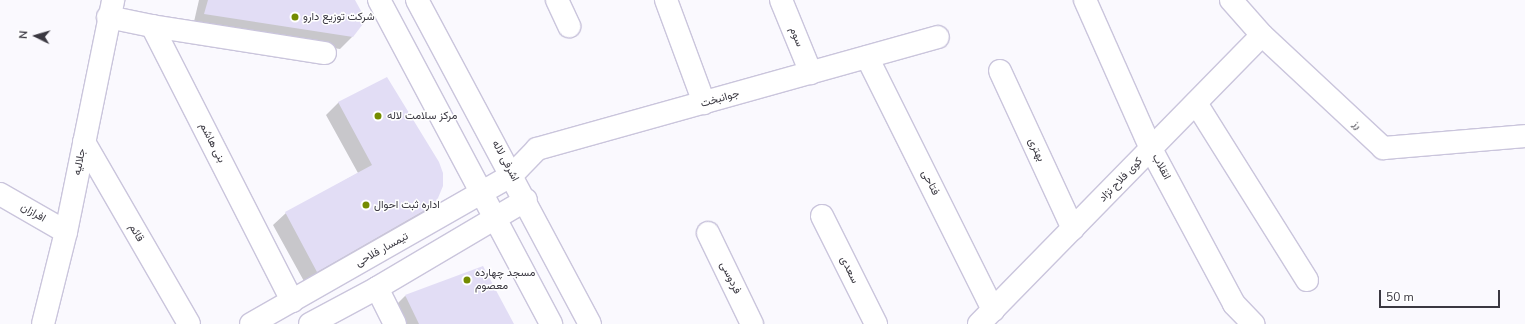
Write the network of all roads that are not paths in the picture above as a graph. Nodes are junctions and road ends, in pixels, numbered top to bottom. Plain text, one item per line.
1 (379, 0) edge
2 (418, 0) edge
3 (557, 0) edge
4 (666, 0) edge
5 (781, 0) edge
6 (1085, 0) edge
7 (1231, 0) edge
8 (110, 8) edge
9 (152, 26) junction
10 (569, 26) dead end
11 (1262, 35) junction
12 (938, 37) dead end
13 (325, 53) dead end
14 (867, 57) junction
15 (1000, 71) dead end
16 (810, 73) junction
17 (1196, 103) junction
18 (704, 104) junction
19 (1525, 136) edge
20 (84, 142) junction
21 (1151, 149) junction
22 (512, 175) junction
23 (0, 194) edge
24 (481, 194) junction
25 (526, 200) junction
26 (822, 216) dead end
27 (495, 218) junction
28 (1073, 229) junction
29 (66, 232) junction
30 (708, 233) dead end
31 (1307, 280) dead end
32 (377, 288) junction
33 (292, 301) junction
34 (986, 317) edge
35 (43, 324) edge
36 (188, 324) edge
37 (250, 324) edge
38 (304, 324) edge
39 (310, 324) edge
40 (395, 324) edge
41 (551, 324) edge
42 (590, 324) edge
43 (752, 324) edge
44 (876, 324) edge
45 (1253, 324) edge

1 - 24 street
2 - 22 street, اشرفی لاله
3 - 10 street
4 - 18 street
5 - 16 street, سوم
6 - 21 street, انقلاب
7 - 11 street, رز
8 - 9 street
8 - 20 street, جلالیه
9 - 13 street
9 - 33 street, بنی هاشم
11 - 17 street, کوی فلاح نژاد
11 - 19 street, رز
12 - 14 street, جوانبخت
14 - 16 street, جوانبخت
14 - 34 street, فتاحی
15 - 28 street, بهتری
16 - 18 street, جوانبخت
17 - 21 street, کوی فلاح نژاد
17 - 31 street
18 - 22 street, جوانبخت
20 - 29 street, جلالیه
20 - 36 street, قائم
21 - 28 street, کوی فلاح نژاد
21 - 45 street, انقلاب
22 - 24 street, تیمسار فلاحی
22 - 25 street, اشرفی لاله
23 - 29 street, افرازان
24 - 27 street
24 - 33 street, تیمسار فلاحی
25 - 27 street
25 - 42 street, اشرفی لاله
26 - 44 street, سعدی
27 - 32 street
27 - 41 street
28 - 34 street, کوی فلاح نژاد
29 - 35 street, جلالیه
30 - 43 street, فردوسی
32 - 39 street
32 - 40 street
33 - 37 street, تیمسار فلاحی
33 - 38 street, بنی هاشم

